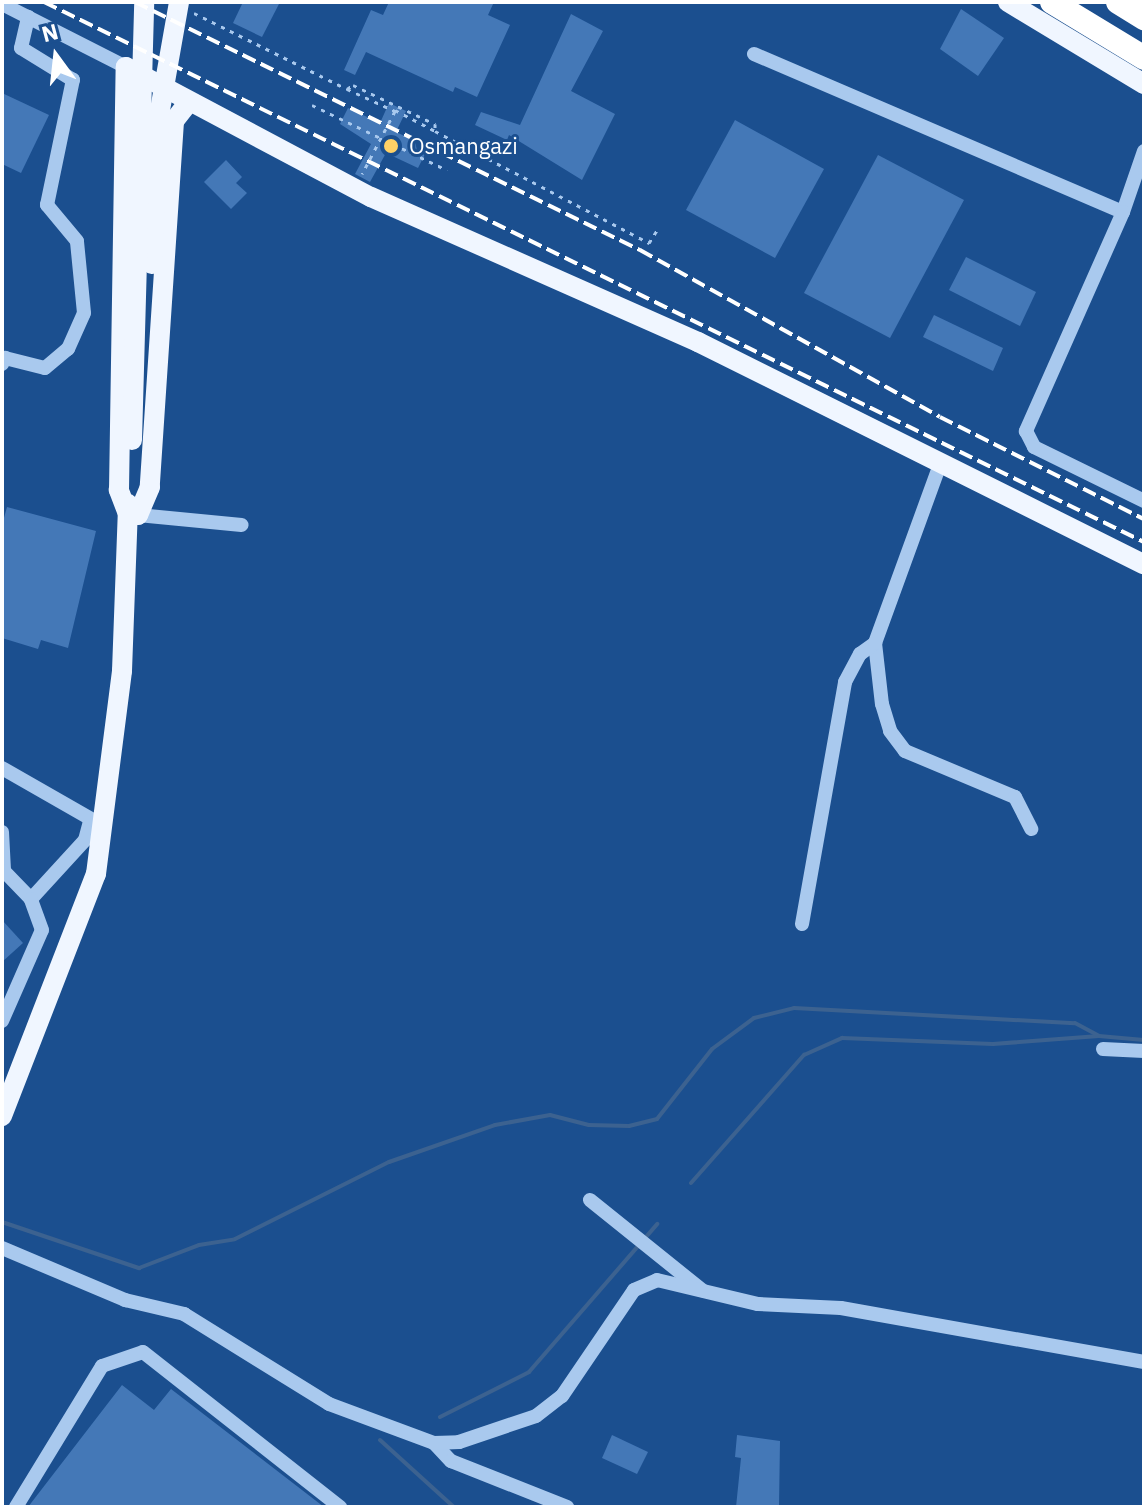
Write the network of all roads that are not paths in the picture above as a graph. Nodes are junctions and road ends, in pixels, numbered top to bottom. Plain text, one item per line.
1 (144, 2) edge
2 (1008, 2) edge
3 (1052, 2) edge
4 (1118, 2) edge
5 (1132, 2) edge
6 (2, 4) edge
7 (182, 5) edge
8 (1144, 15) edge
9 (28, 17) junction
10 (754, 54) dead end
11 (1144, 58) edge
12 (126, 67) junction
13 (1144, 84) edge
14 (188, 103) junction
15 (1144, 151) edge
16 (1123, 212) junction
17 (2, 364) edge
18 (141, 398) junction
19 (941, 462) junction
20 (1144, 501) edge
21 (133, 514) junction
22 (242, 525) dead end
23 (1144, 564) edge
24 (875, 643) junction
25 (2, 768) edge
26 (96, 822) junction
27 (1031, 829) dead end
28 (2, 832) edge
29 (31, 899) junction
30 (802, 924) dead end
31 (2, 1021) edge
32 (1103, 1049) dead end
33 (1144, 1051) edge
34 (2, 1116) edge
35 (590, 1200) dead end
36 (2, 1248) edge
37 (704, 1291) junction
38 (1144, 1362) edge
39 (434, 1443) junction
40 (16, 1507) edge
41 (340, 1507) edge
42 (567, 1507) edge

1 - 18 main road
2 - 13 main road
3 - 11 highway
4 - 8 highway
5 - 8 highway
6 - 9 street
7 - 18 main road
9 - 12 street
9 - 17 street
10 - 16 street
12 - 14 main road
12 - 21 main road
14 - 19 main road
14 - 21 main road
15 - 16 street
16 - 20 street
18 - 21 main road
19 - 23 main road
19 - 24 street
21 - 22 street
21 - 26 main road
24 - 27 street
24 - 30 street
25 - 26 street
26 - 29 street
26 - 34 main road
28 - 29 street
29 - 31 street
32 - 33 street
35 - 37 street
36 - 39 street
37 - 38 street
37 - 39 street
39 - 42 street
40 - 41 street

